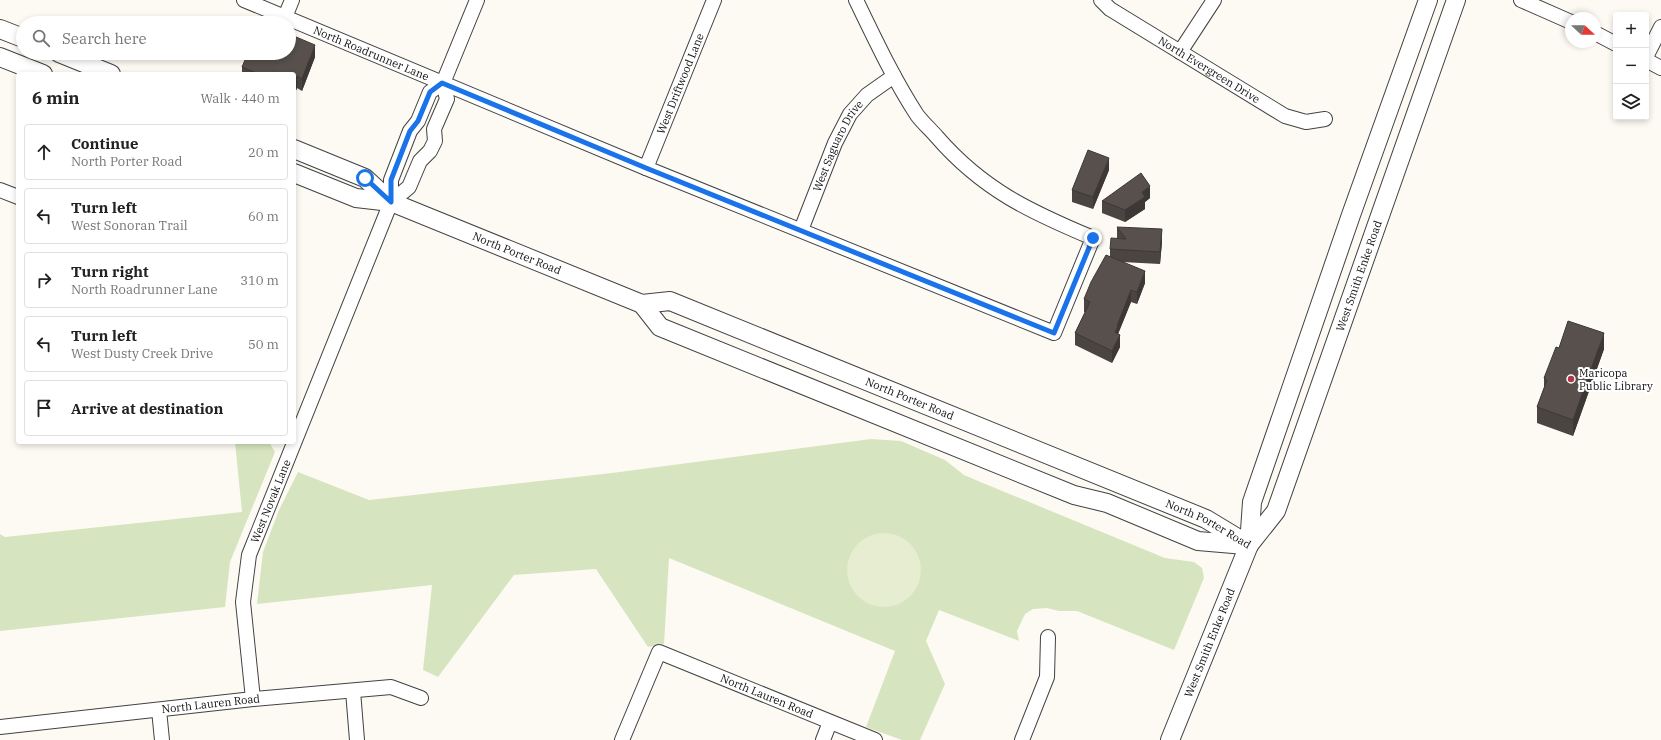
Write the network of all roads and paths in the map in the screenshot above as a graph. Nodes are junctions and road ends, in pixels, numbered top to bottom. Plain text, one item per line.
1 (244, 0) edge
2 (292, 0) edge
3 (477, 0) edge
4 (714, 0) edge
5 (856, 0) edge
6 (1101, 0) edge
7 (1214, 0) edge
8 (1428, 0) edge
9 (1456, 0) edge
10 (1521, 0) edge
11 (283, 16) edge
12 (285, 16) edge
13 (1565, 19) edge
14 (296, 22) edge
15 (1661, 27) edge
16 (0, 29) edge
17 (16, 35) edge
18 (1601, 36) edge
19 (1613, 42) edge
20 (1649, 51) edge
21 (1180, 52) junction
22 (0, 57) edge
23 (76, 60) edge
24 (1649, 62) edge
25 (1661, 68) edge
26 (37, 72) edge
27 (105, 72) edge
28 (894, 76) junction
29 (442, 83) junction
30 (1325, 119) dead end
31 (296, 150) edge
32 (646, 168) junction
33 (296, 174) edge
34 (0, 190) edge
35 (16, 196) edge
36 (391, 202) junction
37 (801, 230) junction
38 (642, 304) junction
39 (296, 434) edge
40 (292, 444) edge
41 (1249, 545) junction
42 (1048, 637) dead end
43 (353, 691) junction
44 (421, 698) dead end
45 (253, 699) junction
46 (159, 710) junction
47 (830, 722) junction
48 (0, 727) edge
49 (162, 740) edge
50 (357, 740) edge
51 (622, 740) edge
52 (823, 740) edge
53 (875, 740) edge
54 (1022, 740) edge
55 (1170, 740) edge

1 - 11 street, North Roadrunner Lane
2 - 12 street
3 - 29 street
4 - 32 street, West Driftwood Lane
5 - 28 street
6 - 21 street, North Evergreen Drive
7 - 21 street
8 - 41 street, West Smith Enke Road
9 - 41 street, West Smith Enke Road
10 - 13 street
14 - 29 street, North Roadrunner Lane
15 - 20 street
16 - 17 street
18 - 19 street
21 - 30 street, North Evergreen Drive
22 - 26 street
23 - 27 street
24 - 25 street
28 - 37 street, West Saguaro Drive
28 - 37 street, North Roadrunner Lane
29 - 32 street, North Roadrunner Lane
29 - 36 street
29 - 36 street
31 - 36 street, North Porter Road
32 - 37 street, North Roadrunner Lane
33 - 36 street, North Porter Road
34 - 35 street
36 - 38 street, North Porter Road
36 - 39 street, West Novak Lane
38 - 41 street, North Porter Road
38 - 41 street, North Porter Road
40 - 45 street, West Novak Lane
41 - 55 street, West Smith Enke Road
42 - 54 street
43 - 44 street, North Lauren Road
43 - 45 street, North Lauren Road
43 - 50 street
45 - 46 street, North Lauren Road
46 - 48 street, North Lauren Road
46 - 49 street
47 - 51 street, North Lauren Road
47 - 52 street
47 - 53 street, North Lauren Road

